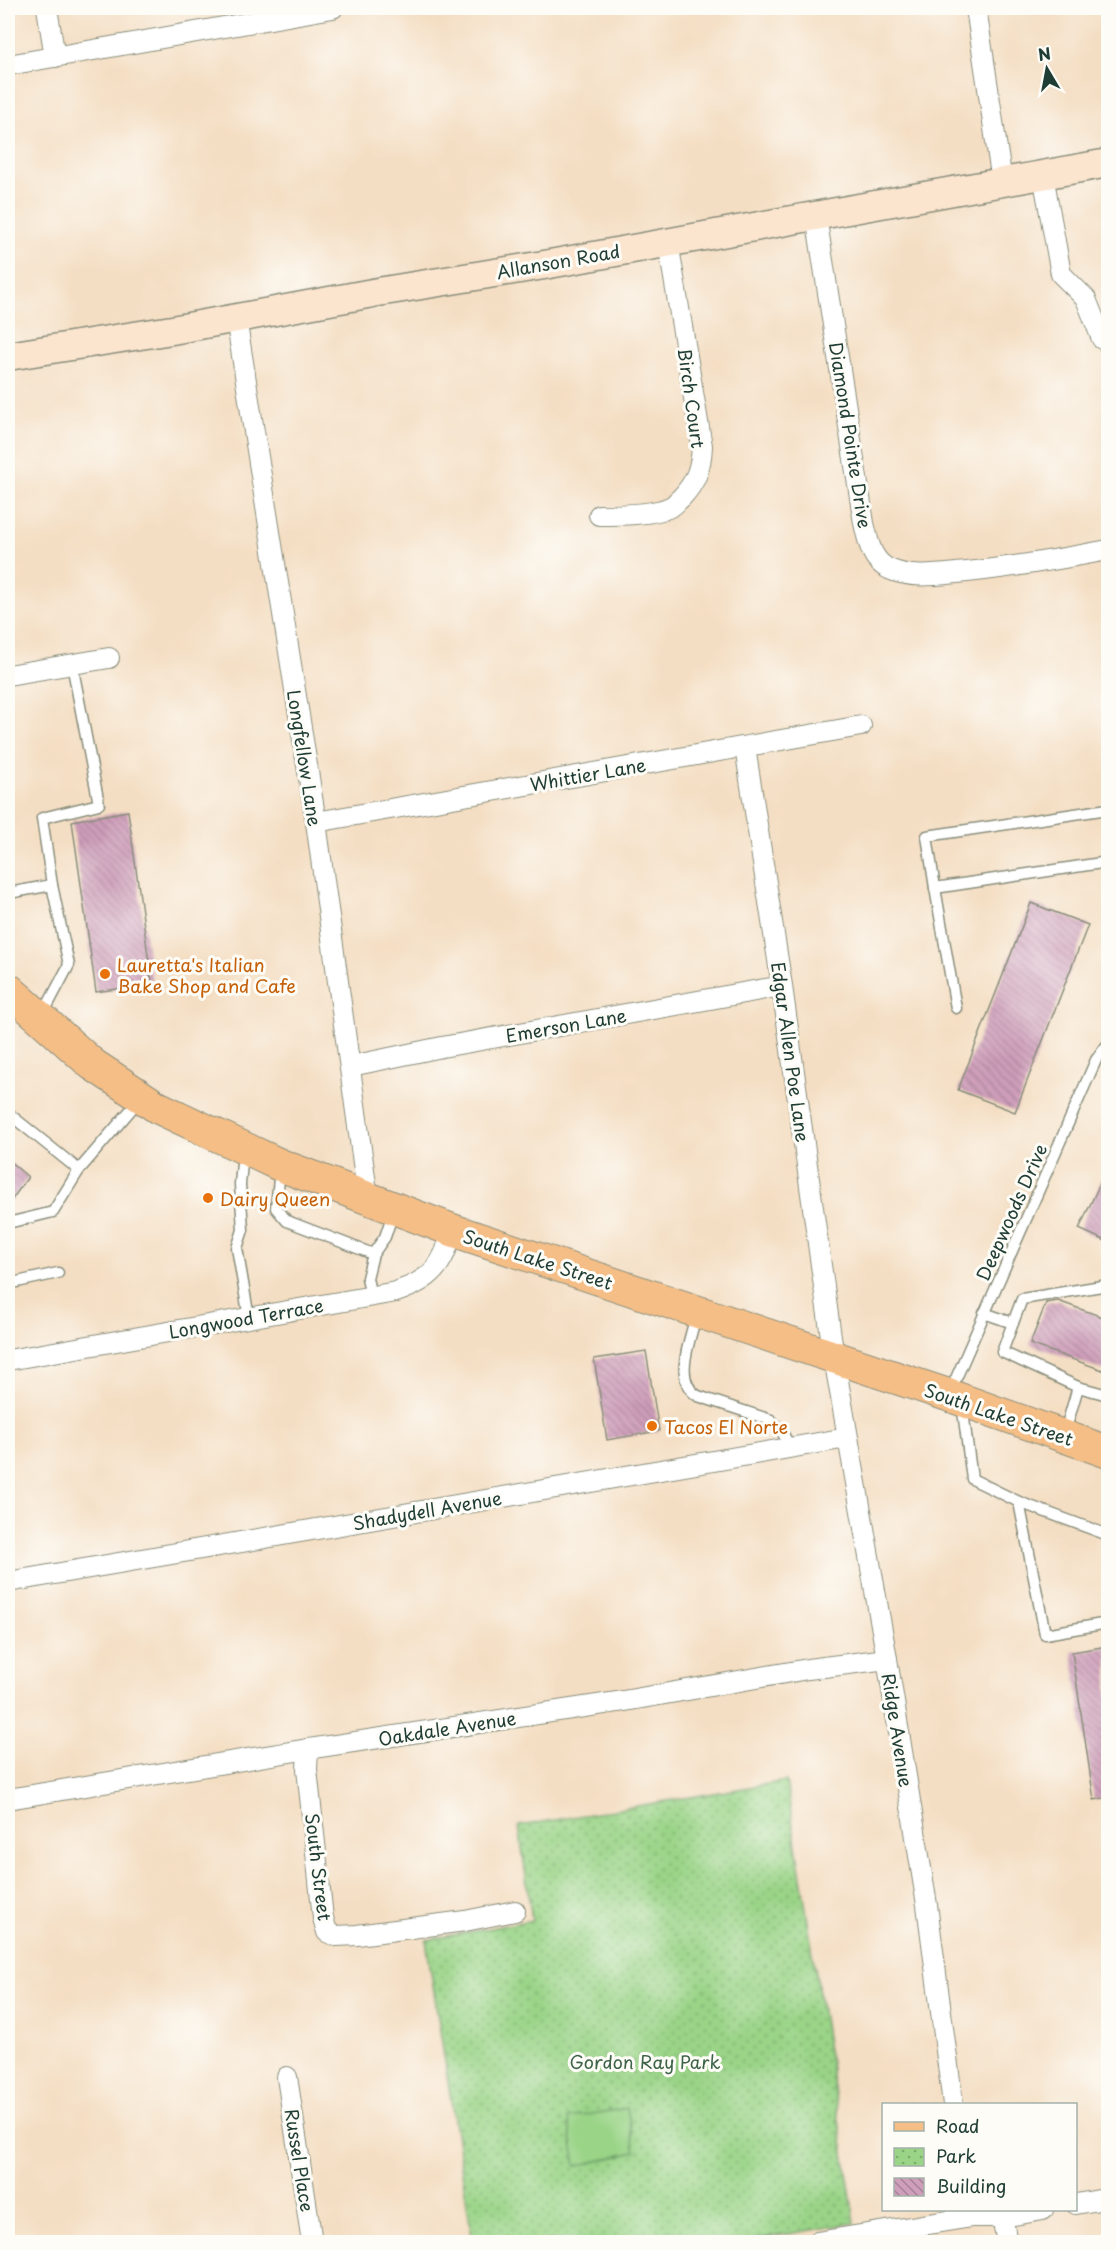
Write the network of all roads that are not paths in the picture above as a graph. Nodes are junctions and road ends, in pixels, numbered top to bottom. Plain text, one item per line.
1 (47, 8) edge
2 (333, 8) edge
3 (976, 8) edge
4 (55, 57) junction
5 (8, 65) edge
6 (1108, 163) edge
7 (1043, 175) junction
8 (1002, 182) junction
9 (816, 216) junction
10 (668, 242) junction
11 (236, 318) junction
12 (1102, 339) dead end
13 (8, 356) edge
14 (599, 515) dead end
15 (1108, 550) edge
16 (109, 658) dead end
17 (72, 664) junction
18 (8, 675) edge
19 (861, 726) dead end
20 (745, 747) junction
21 (1108, 809) edge
22 (316, 822) junction
23 (1108, 862) edge
24 (52, 885) junction
25 (935, 888) junction
26 (8, 891) edge
27 (782, 986) junction
28 (8, 989) edge
29 (956, 1008) dead end
30 (41, 1019) junction
31 (1108, 1044) edge
32 (351, 1066) junction
33 (142, 1097) junction
34 (8, 1113) edge
35 (244, 1148) junction
36 (280, 1165) junction
37 (78, 1170) junction
38 (382, 1204) junction
39 (8, 1223) edge
40 (452, 1230) junction
41 (373, 1254) junction
42 (58, 1274) dead end
43 (8, 1284) edge
44 (1108, 1285) edge
45 (371, 1296) junction
46 (697, 1312) junction
47 (984, 1313) junction
48 (249, 1318) junction
49 (1012, 1323) junction
50 (8, 1356) edge
51 (834, 1358) junction
52 (1078, 1387) junction
53 (1108, 1395) edge
54 (955, 1398) junction
55 (1064, 1436) junction
56 (847, 1438) junction
57 (790, 1448) junction
58 (1108, 1452) edge
59 (1019, 1502) junction
60 (1108, 1535) edge
61 (8, 1582) edge
62 (1108, 1623) edge
63 (887, 1659) junction
64 (308, 1749) junction
65 (8, 1799) edge
66 (515, 1911) dead end
67 (287, 2077) dead end
68 (953, 2103) edge
69 (1099, 2200) dead end
70 (1077, 2204) edge
71 (1037, 2211) edge
72 (972, 2213) edge
73 (1002, 2217) junction
74 (312, 2242) edge
75 (817, 2242) edge
76 (1007, 2242) edge

1 - 4 street
2 - 4 street
3 - 8 street
4 - 5 street
6 - 7 street, Allanson Road
7 - 8 street, Allanson Road
7 - 12 street
8 - 9 street, Allanson Road
9 - 10 street, Allanson Road
9 - 15 street, Diamond Pointe Drive
10 - 11 street, Allanson Road
10 - 14 street, Birch Court
11 - 13 street, Allanson Road
11 - 22 street, Longfellow Lane
16 - 17 street
17 - 18 street
17 - 24 lane
19 - 20 street, Whittier Lane
20 - 22 street, Whittier Lane
20 - 27 street, Edgar Allen Poe Lane
21 - 25 lane
22 - 32 street, Longfellow Lane
23 - 25 lane
24 - 26 lane
24 - 30 lane
25 - 29 lane
27 - 32 street, Emerson Lane
27 - 51 street, Edgar Allen Poe Lane
28 - 30 main road, South Lake Street
30 - 33 main road, South Lake Street
31 - 47 lane, Deepwoods Drive
32 - 38 street, Longfellow Lane
33 - 35 main road, South Lake Street
33 - 37 lane
34 - 37 lane
35 - 36 main road, South Lake Street
35 - 48 lane
36 - 38 main road, South Lake Street
36 - 41 lane
37 - 39 lane
38 - 40 main road, South Lake Street
38 - 41 lane
40 - 45 street, Longwood Terrace
40 - 46 main road, South Lake Street
41 - 45 lane
42 - 43 lane
44 - 49 lane
45 - 48 street, Longwood Terrace
46 - 51 main road, South Lake Street
46 - 57 lane
47 - 49 lane
47 - 54 lane, Deepwoods Drive
48 - 50 street, Longwood Terrace
49 - 52 lane
51 - 54 main road, South Lake Street
51 - 56 street, Ridge Avenue
52 - 53 lane
52 - 55 lane
54 - 55 main road, South Lake Street
54 - 59 lane
55 - 58 main road, South Lake Street
56 - 57 street, Shadydell Avenue
56 - 63 street, Ridge Avenue
57 - 61 street, Shadydell Avenue
59 - 60 lane
59 - 62 lane
63 - 64 street, Oakdale Avenue
63 - 68 street, Ridge Avenue
64 - 65 street, Oakdale Avenue
64 - 66 street, South Street
67 - 74 street, Russel Place
69 - 70 street
71 - 73 street
72 - 73 street
72 - 75 street
73 - 76 street

